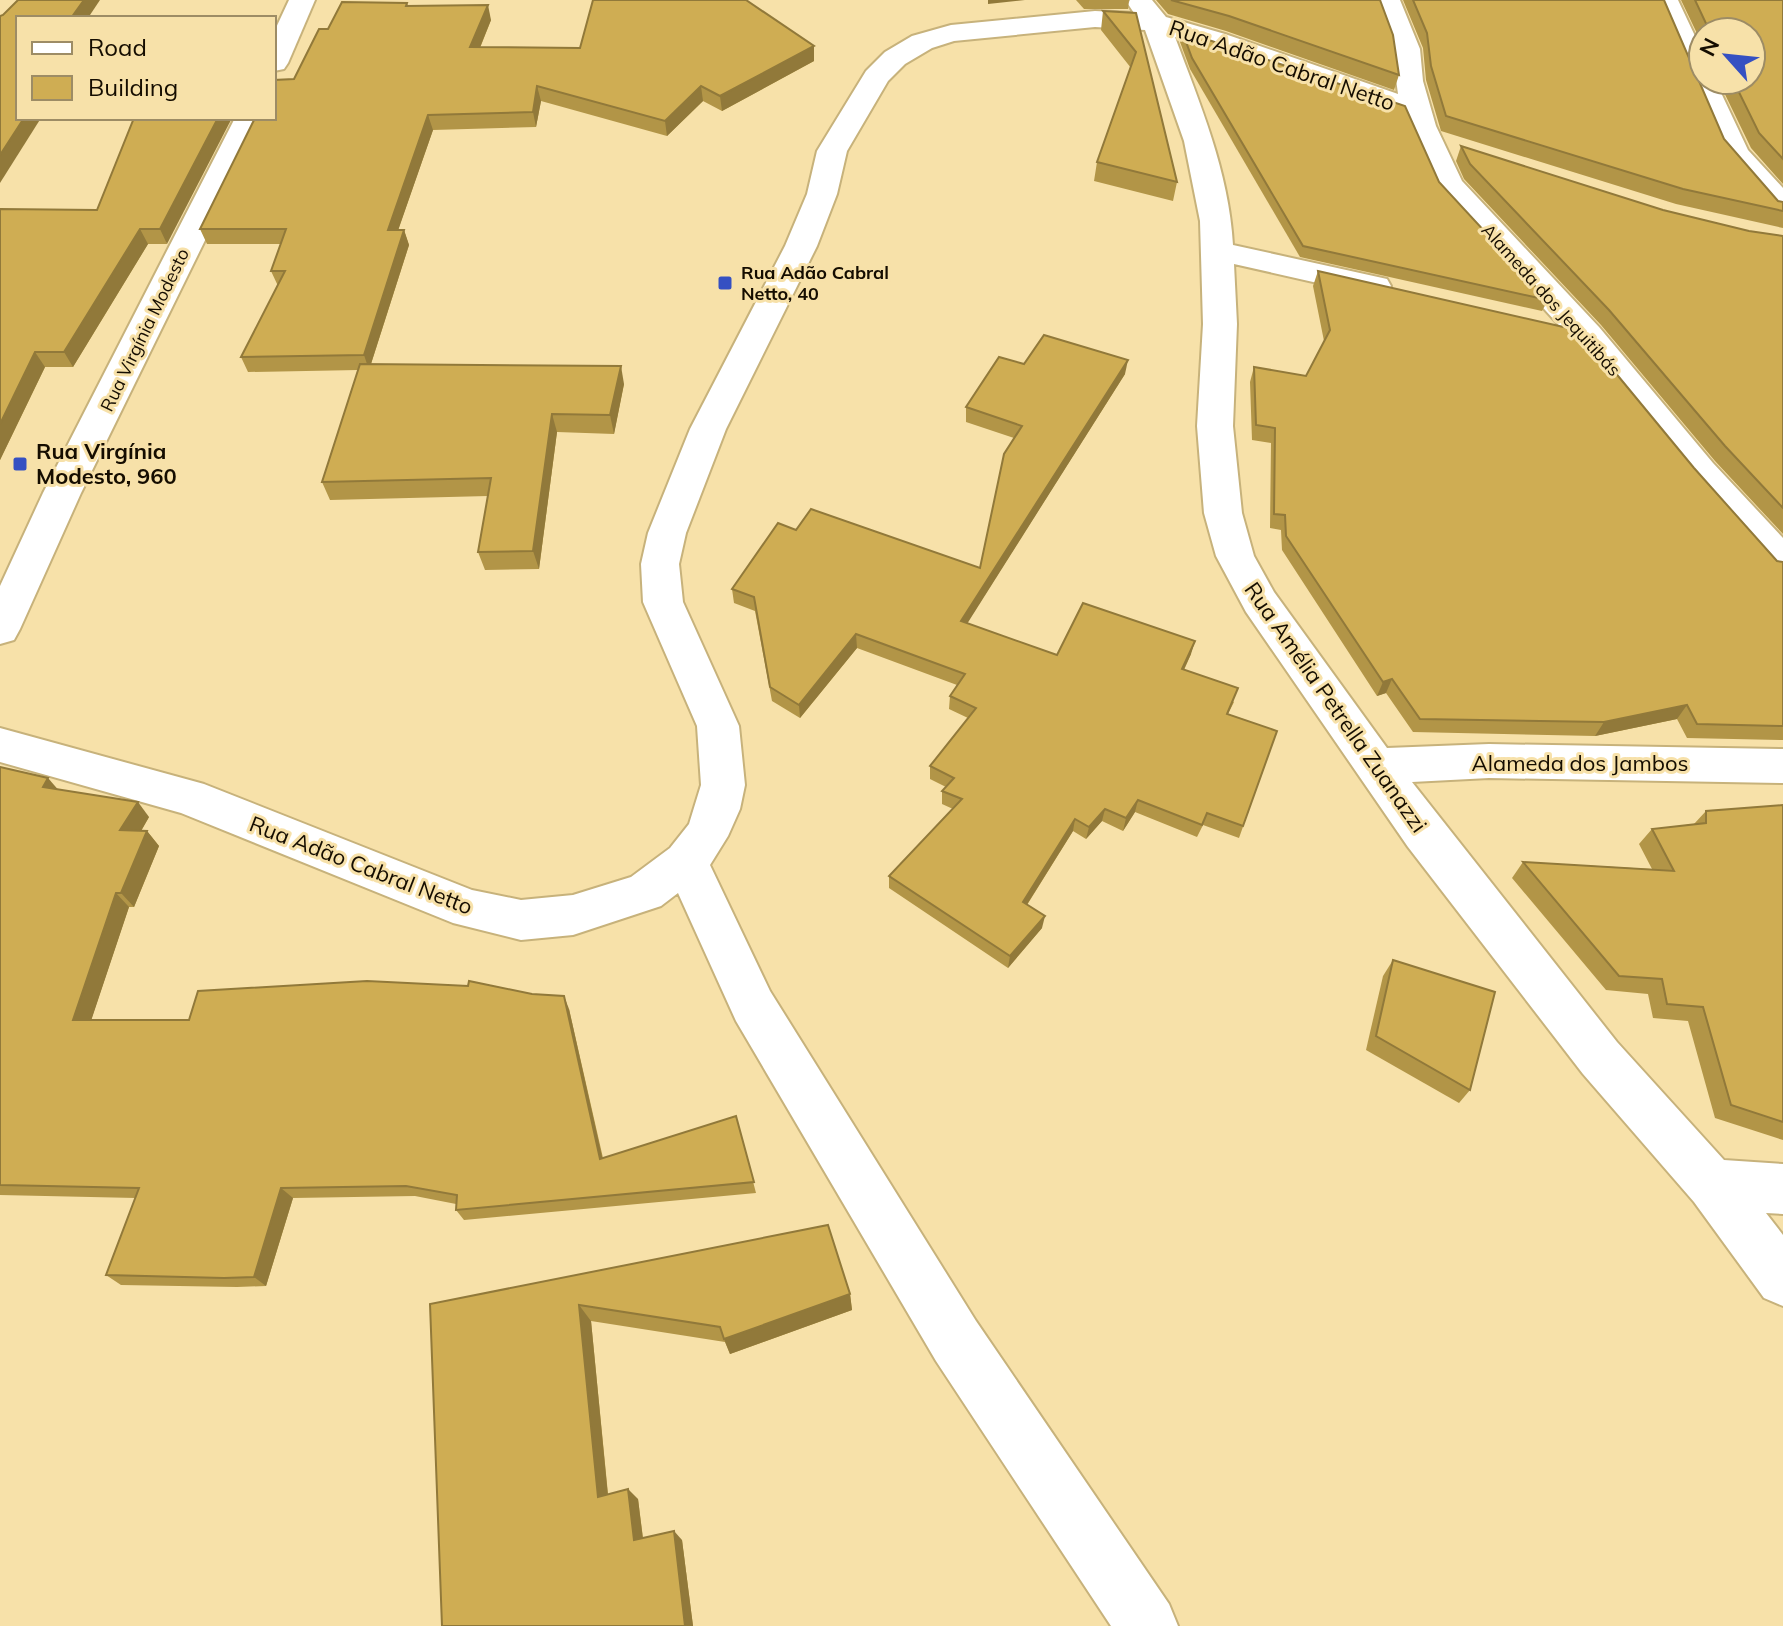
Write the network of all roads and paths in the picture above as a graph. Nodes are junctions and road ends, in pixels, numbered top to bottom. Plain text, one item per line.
1 (302, 0) edge
2 (1387, 0) edge
3 (1665, 0) edge
4 (1147, 11) edge
5 (276, 58) edge
6 (249, 120) edge
7 (1421, 124) junction
8 (1465, 151) edge
9 (1783, 207) edge
10 (1217, 251) junction
11 (1402, 293) edge
12 (1541, 324) edge
13 (1587, 335) junction
14 (1783, 563) edge
15 (0, 629) edge
16 (0, 745) edge
17 (1377, 766) junction
18 (1783, 766) edge
19 (686, 862) junction
20 (1712, 1184) junction
21 (1783, 1189) edge
22 (1783, 1279) edge
23 (1147, 1626) edge

1 - 5 street
2 - 7 street, Alameda dos Jequitibás
3 - 9 street
4 - 7 street, Rua Adão Cabral Netto
4 - 10 street, Rua Amélia Petrella Zuanazzi
4 - 19 street, Rua Adão Cabral Netto
6 - 15 street, Rua Virgínia Modesto
7 - 8 street, Rua Adão Cabral Netto
7 - 13 street, Alameda dos Jequitibás
10 - 11 street
10 - 17 street, Rua Amélia Petrella Zuanazzi
12 - 13 street
13 - 14 street, Alameda dos Jequitibás
16 - 19 street, Rua Adão Cabral Netto
17 - 18 street, Alameda dos Jambos
17 - 20 street, Rua Amélia Petrella Zuanazzi
19 - 23 street
20 - 21 street
20 - 22 street, Rua Amélia Petrella Zuanazzi

